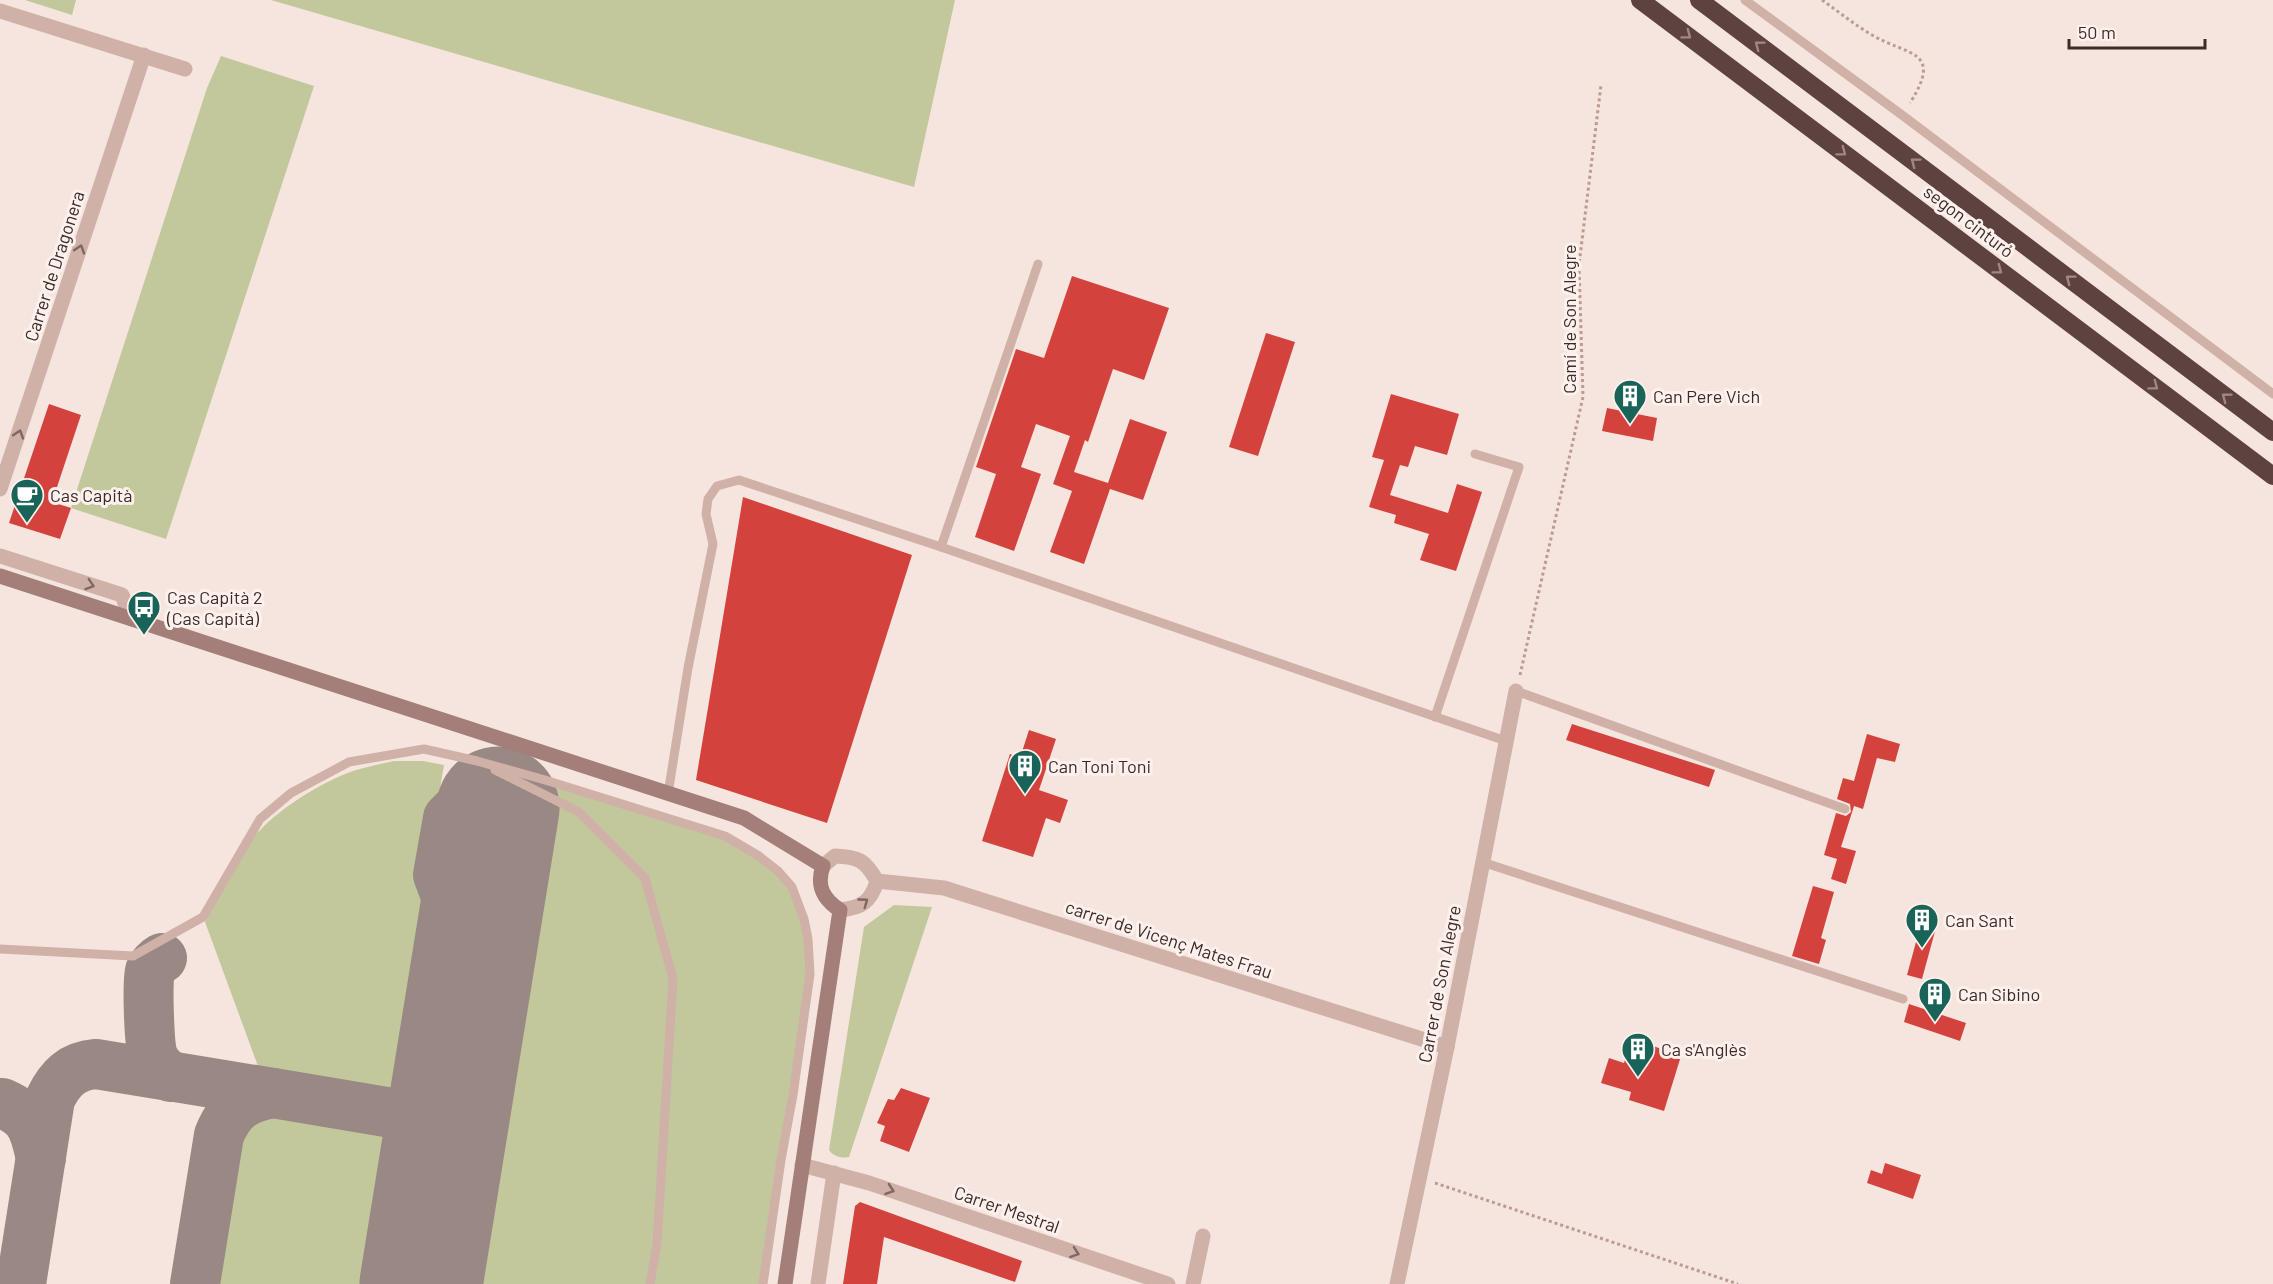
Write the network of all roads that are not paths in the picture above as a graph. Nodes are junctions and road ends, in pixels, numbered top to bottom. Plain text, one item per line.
1 (1640, 0) edge
2 (1699, 0) edge
3 (1745, 0) edge
4 (0, 11) edge
5 (144, 55) junction
6 (186, 69) dead end
7 (1038, 264) dead end
8 (2273, 394) edge
9 (2273, 432) edge
10 (1475, 454) dead end
11 (2273, 476) edge
12 (0, 489) edge
13 (941, 547) junction
14 (0, 556) edge
15 (0, 576) edge
16 (131, 619) junction
17 (1516, 691) joint
18 (1435, 717) junction
19 (1506, 741) junction
20 (477, 761) junction
21 (668, 794) junction
22 (1845, 809) dead end
23 (1482, 862) junction
24 (823, 866) junction
25 (877, 881) junction
26 (840, 910) junction
27 (0, 949) edge
28 (1903, 999) dead end
29 (1447, 1047) junction
30 (802, 1165) junction
31 (834, 1173) junction
32 (1203, 1236) dead end
33 (650, 1284) edge
34 (763, 1284) edge
35 (785, 1284) edge
36 (818, 1284) edge
37 (1168, 1284) edge
38 (1193, 1284) edge
39 (1397, 1284) edge

1 -> 11 highway, segon cinturó
9 -> 2 highway, segon cinturó
3 - 8 lane
4 - 5 street
5 - 6 street
12 -> 5 street, Carrer de Dragonera
7 - 13 lane
10 - 18 lane
13 - 18 lane
13 - 21 lane
14 -> 16 street
15 - 16 street
16 - 21 street
17 - 19 street, Carrer de Son Alegre
17 - 22 lane
18 - 19 lane
19 - 23 street, Carrer de Son Alegre
20 - 27 lane
20 - 33 lane
20 - 34 lane
21 - 24 street
23 - 28 lane
23 - 29 street, Carrer de Son Alegre
24 - 25 street
24 - 26 street
26 -> 25 street
25 - 29 street, carrer de Vicenç Mates Frau
26 - 30 street
29 - 39 street, Carrer de Son Alegre
30 - 31 street, Carrer Mestral
30 - 35 street
31 - 36 street
31 -> 37 street, Carrer Mestral
32 - 38 street

